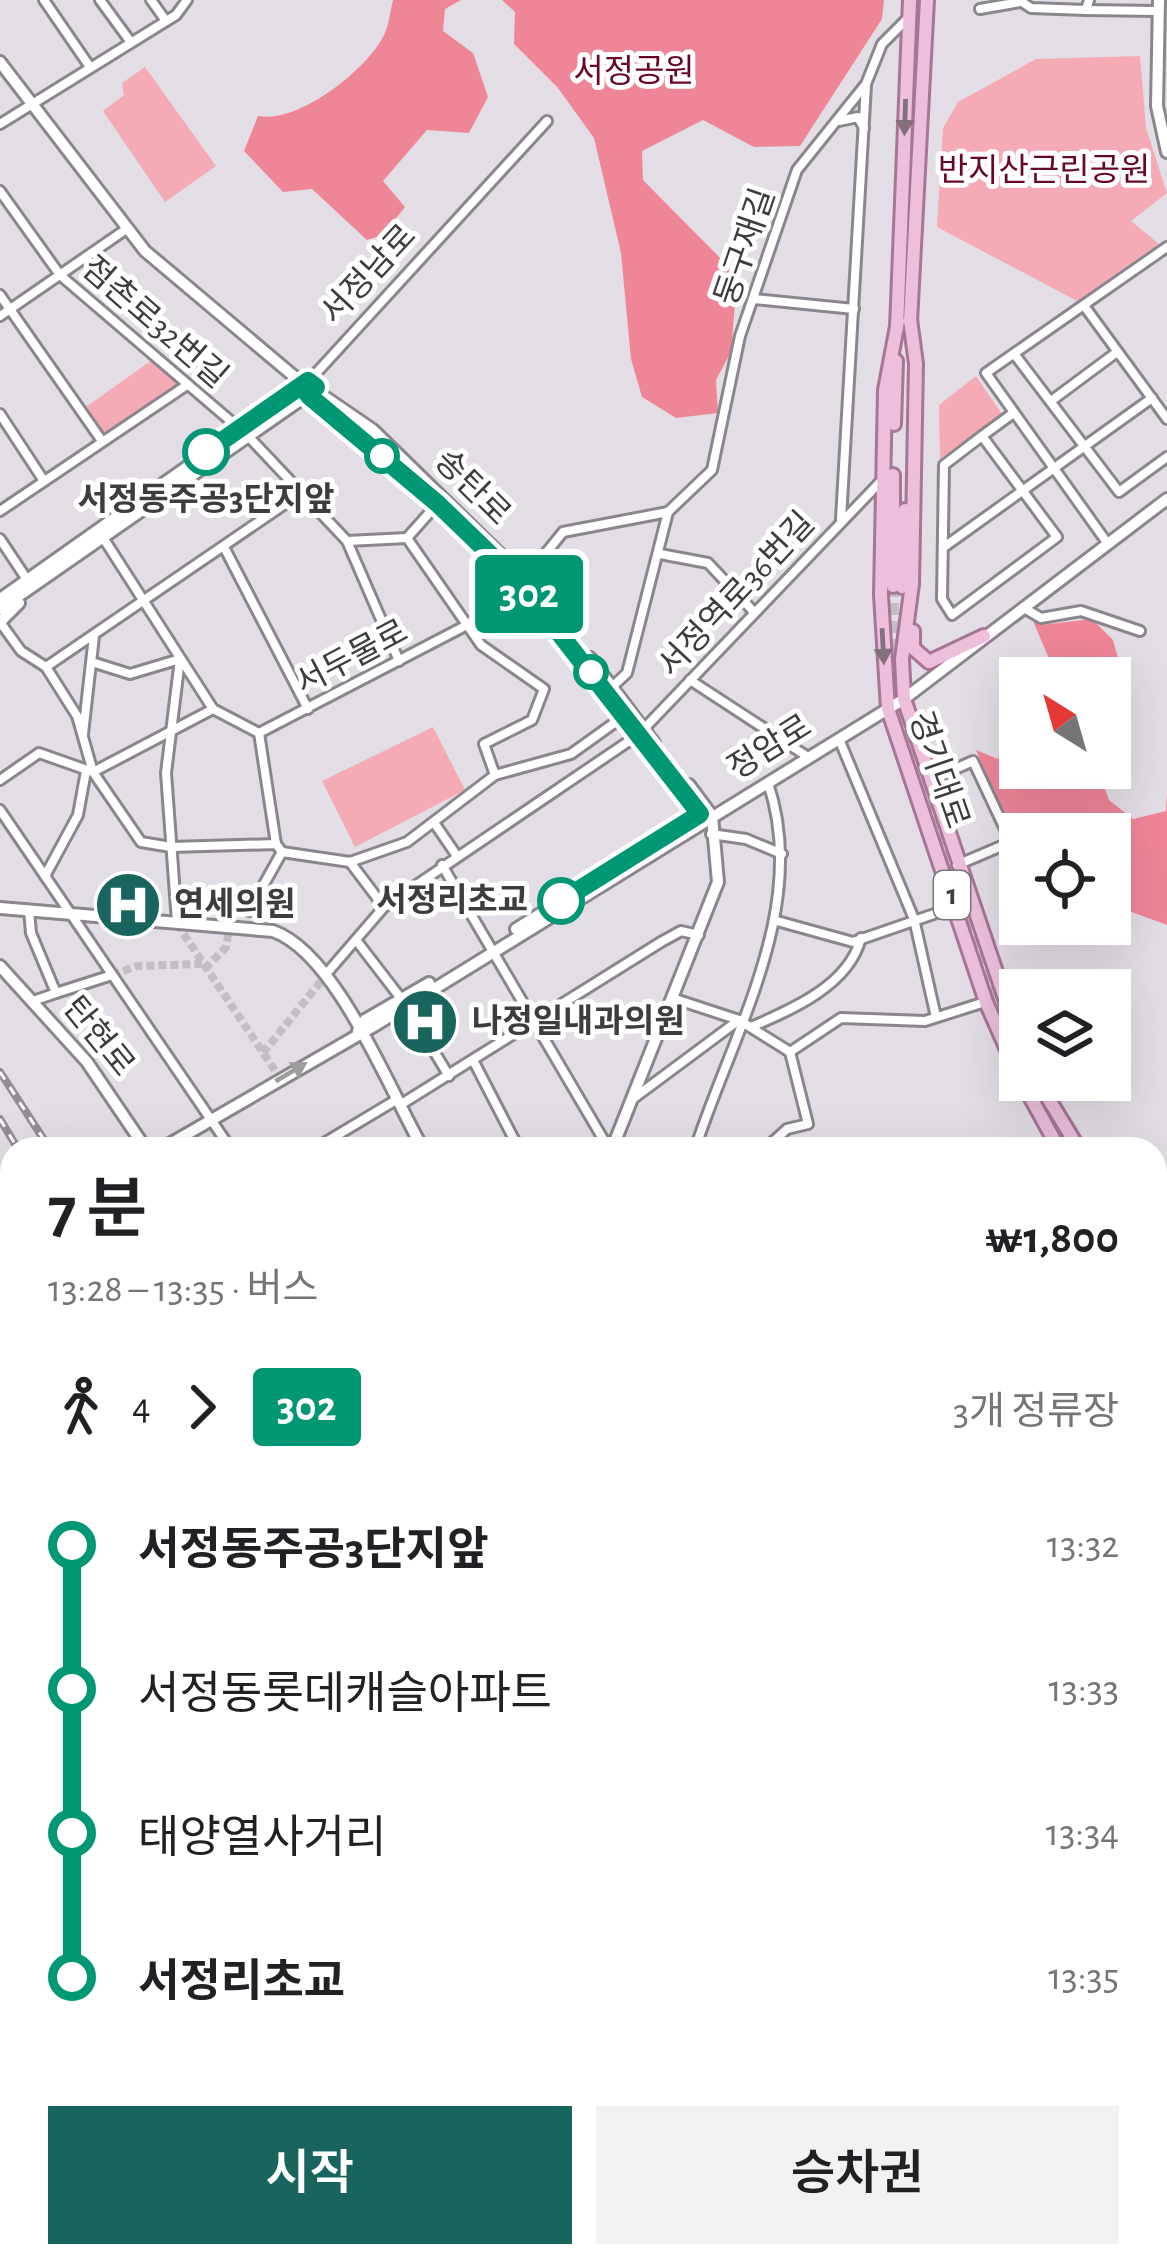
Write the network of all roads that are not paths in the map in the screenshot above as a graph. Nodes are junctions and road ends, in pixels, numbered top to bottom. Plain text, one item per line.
1 (44, 0) edge
2 (100, 0) edge
3 (151, 0) edge
4 (187, 0) edge
5 (1020, 1) edge
6 (930, 2) edge
7 (1088, 5) edge
8 (1158, 6) edge
9 (911, 7) edge
10 (980, 9) dead end
11 (166, 21) junction
12 (130, 41) junction
13 (0, 62) edge
14 (90, 67) junction
15 (866, 84) junction
16 (30, 104) junction
17 (547, 121) dead end
18 (836, 122) junction
19 (0, 124) edge
20 (865, 135) junction
21 (1167, 152) edge
22 (0, 190) edge
23 (125, 230) junction
24 (1167, 248) edge
25 (60, 275) junction
26 (0, 295) edge
27 (754, 299) junction
28 (1085, 307) junction
29 (10, 309) junction
30 (854, 309) junction
31 (0, 316) edge
32 (904, 320) junction
33 (1117, 352) junction
34 (1015, 355) junction
35 (187, 385) junction
36 (306, 386) junction
37 (1151, 398) junction
38 (1051, 401) junction
39 (0, 414) edge
40 (1012, 414) junction
41 (1167, 419) edge
42 (243, 432) junction
43 (982, 436) junction
44 (102, 442) junction
45 (1085, 446) junction
46 (1167, 457) edge
47 (1054, 469) junction
48 (885, 476) junction
49 (44, 481) junction
50 (1023, 491) junction
51 (301, 493) junction
52 (1167, 499) edge
53 (441, 501) junction
54 (0, 512) edge
55 (668, 512) junction
56 (841, 521) junction
57 (102, 536) junction
58 (0, 538) edge
59 (407, 538) junction
60 (347, 541) junction
61 (1108, 544) junction
62 (224, 547) junction
63 (944, 548) junction
64 (660, 554) junction
65 (42, 574) junction
66 (24, 575) junction
67 (523, 582) junction
68 (902, 586) junction
69 (0, 595) edge
70 (143, 600) junction
71 (1023, 607) junction
72 (0, 610) edge
73 (754, 612) junction
74 (0, 622) edge
75 (467, 625) junction
76 (1140, 631) dead end
77 (94, 635) junction
78 (984, 636) junction
79 (180, 659) junction
80 (399, 661) junction
81 (95, 662) junction
82 (46, 667) junction
83 (690, 680) junction
84 (612, 687) junction
85 (904, 700) junction
86 (213, 709) junction
87 (888, 709) junction
88 (308, 710) junction
89 (627, 714) junction
90 (169, 730) junction
91 (640, 732) junction
92 (259, 733) junction
93 (83, 735) junction
94 (838, 737) junction
95 (808, 757) junction
96 (89, 772) junction
97 (495, 775) junction
98 (0, 780) edge
99 (929, 781) junction
100 (768, 782) junction
101 (0, 810) edge
102 (706, 815) junction
103 (435, 824) junction
104 (710, 833) junction
105 (171, 847) junction
106 (279, 848) junction
107 (782, 854) junction
108 (457, 856) junction
109 (350, 862) junction
110 (442, 865) junction
111 (957, 865) junction
112 (45, 876) junction
113 (384, 907) junction
114 (0, 908) edge
115 (29, 910) junction
116 (249, 911) dead end
117 (70, 914) junction
118 (934, 914) dead end
119 (914, 920) junction
120 (777, 922) junction
121 (177, 924) junction
122 (698, 934) junction
123 (862, 938) junction
124 (356, 940) junction
125 (494, 947) junction
126 (0, 966) edge
127 (327, 973) junction
128 (112, 975) junction
129 (999, 984) edge
130 (56, 993) junction
131 (671, 998) junction
132 (33, 1001) junction
133 (404, 1002) junction
134 (986, 1002) junction
135 (936, 1017) junction
136 (740, 1020) junction
137 (537, 1021) junction
138 (750, 1027) junction
139 (358, 1031) junction
140 (999, 1032) edge
141 (790, 1052) junction
142 (473, 1060) junction
143 (449, 1076) junction
144 (1032, 1101) edge
145 (1050, 1101) edge
146 (397, 1103) junction
147 (626, 1104) junction
148 (211, 1119) junction
149 (139, 1137) edge
150 (183, 1137) edge
151 (223, 1137) edge
152 (336, 1137) edge
153 (416, 1137) edge
154 (513, 1137) edge
155 (603, 1137) edge
156 (614, 1137) edge
157 (699, 1137) edge
158 (778, 1137) edge
159 (1052, 1137) edge
160 (1072, 1137) edge

1 - 14 street
2 - 12 street
3 - 11 street
4 - 11 street
5 - 7 street
5 - 10 street
6 - 9 street
6 - 32 main road, 경기대로 / 1
7 - 8 street
8 - 21 street
9 - 15 street, 둥구재길
9 -> 32 main road, 경기대로 / 1
11 - 12 street
12 - 14 street
13 - 16 street, 송탄로
14 - 16 street
15 - 18 street, 둥구재길
15 - 20 street
16 - 19 street
16 - 23 street, 송탄로
17 - 36 street, 서정남로
18 - 20 street
18 - 27 street, 둥구재길
20 - 30 street
22 - 25 street, 점촌로32번길
23 - 25 street
23 - 36 street, 송탄로
24 - 28 street
25 - 29 street
25 - 35 street, 점촌로32번길
26 - 29 street
27 - 30 street
27 - 55 street, 둥구재길
28 - 33 street
28 - 34 street
29 - 31 street
29 - 44 street
30 - 56 street
32 - 48 main road, 경기대로 / 1
32 - 68 main road, 경기대로 / 1
32 - 68 main road, 경기대로 / 1
33 - 37 street
33 - 38 street
34 - 38 street
34 - 40 street
35 - 42 street, 점촌로32번길
35 - 44 street
36 - 42 street, 서정남로
36 - 53 street, 송탄로
37 - 41 street
37 - 45 street
38 - 45 street
39 - 49 street
40 - 43 street
40 - 47 street
42 - 51 street, 점촌로32번길
42 - 57 street, 서정남로
42 - 65 street, 서정남로
43 - 50 street
43 - 63 street
44 - 49 street
45 - 46 street
45 - 47 street
47 - 50 street
47 - 61 street
48 - 56 street, 서정역로36번길
48 -> 87 main road, 경기대로 / 1
49 - 54 street
50 - 63 street
50 - 63 street
51 - 60 street, 점촌로32번길
51 - 62 street
52 - 61 street, 정암로
53 - 59 street
53 - 67 street, 송탄로
55 - 64 street
55 - 67 street
56 - 73 street, 서정역로36번길
57 - 65 street, 서정남로
57 - 70 street
58 - 66 street
59 - 60 street
59 - 75 street
60 - 80 street
61 - 71 street, 정암로
62 - 70 street
62 - 88 street
64 - 73 street
64 - 84 street
65 - 66 street
65 - 69 street
65 - 72 street
65 - 74 street
66 - 69 street
67 - 75 street, 서두물로
67 - 84 street, 송탄로
67 - 89 street, 송탄로
68 - 78 main road
68 - 85 main road, 경기대로 / 1
70 - 77 street
70 - 79 street
71 - 76 street
71 - 78 street, 정암로
73 - 83 street, 서정역로36번길
74 - 82 street
75 - 80 street, 서두물로
75 - 97 street
77 - 81 street
77 - 82 street
78 - 85 street, 정암로
79 - 81 street
79 - 86 street
79 - 90 street
80 - 88 street, 서두물로
81 - 93 street
82 - 93 street
83 - 91 street, 서정역로36번길
83 - 95 street
84 - 89 street, 송탄로
85 - 87 street, 정암로
85 - 99 main road, 경기대로
86 - 90 street
86 - 92 street
87 - 94 street, 정암로
87 - 134 main road, 경기대로 / 1
88 - 92 street, 서두물로
89 - 91 street, 송탄로
89 - 97 street
90 - 96 street
90 - 105 street
91 - 102 street, 송탄로
91 - 108 street, 서정역로36번길
92 - 106 street
93 - 96 street
94 - 95 street, 정암로
94 - 119 street
95 - 100 street, 정암로
96 - 98 street
96 - 105 street
96 - 112 street
97 - 103 street
99 - 111 main road, 경기대로
99 - 111 street, 경기대로
100 - 102 street, 정암로
100 - 107 street
101 - 112 street
102 - 104 street
102 - 125 street, 정암로
103 - 108 street
103 - 109 street
104 - 107 street
104 - 122 street
105 - 106 street
105 - 121 street
106 - 109 street
106 - 116 street
107 - 120 street
108 - 110 street, 서정역로36번길
109 - 113 street
110 - 113 street, 서정역로36번길
110 - 125 street
111 - 129 main road, 경기대로
112 - 117 street
113 - 124 street, 서정역로36번길
114 - 115 street
115 - 117 street
115 - 130 street
117 - 121 street
117 - 128 street
118 - 119 street
119 - 123 street
119 - 135 street
120 - 123 street
120 - 136 street
121 - 127 street
122 - 131 street
122 - 137 street
123 - 138 street
124 - 127 street, 서정역로36번길
124 - 133 street
125 - 133 street, 정암로
125 - 137 street
126 - 132 street, 탄현로
127 - 139 street
128 - 130 street
128 - 148 street
130 - 132 street
131 - 136 street
131 - 147 street
132 - 149 street, 탄현로
133 - 139 street, 정암로
133 - 143 street
134 - 135 street
134 - 140 main road, 경기대로 / 1
135 - 141 street
136 - 138 street
136 - 147 street
136 - 157 street
137 - 142 street
137 - 155 street
138 - 141 street
139 - 146 street
148 -> 139 street, 정암로
141 - 158 street
142 - 143 street
142 - 154 street
143 - 146 street
144 - 159 main road, 경기대로 / 1
145 - 160 main road
146 - 152 street
146 - 153 street
147 - 156 street
148 - 150 street, 정암로
148 - 151 street

